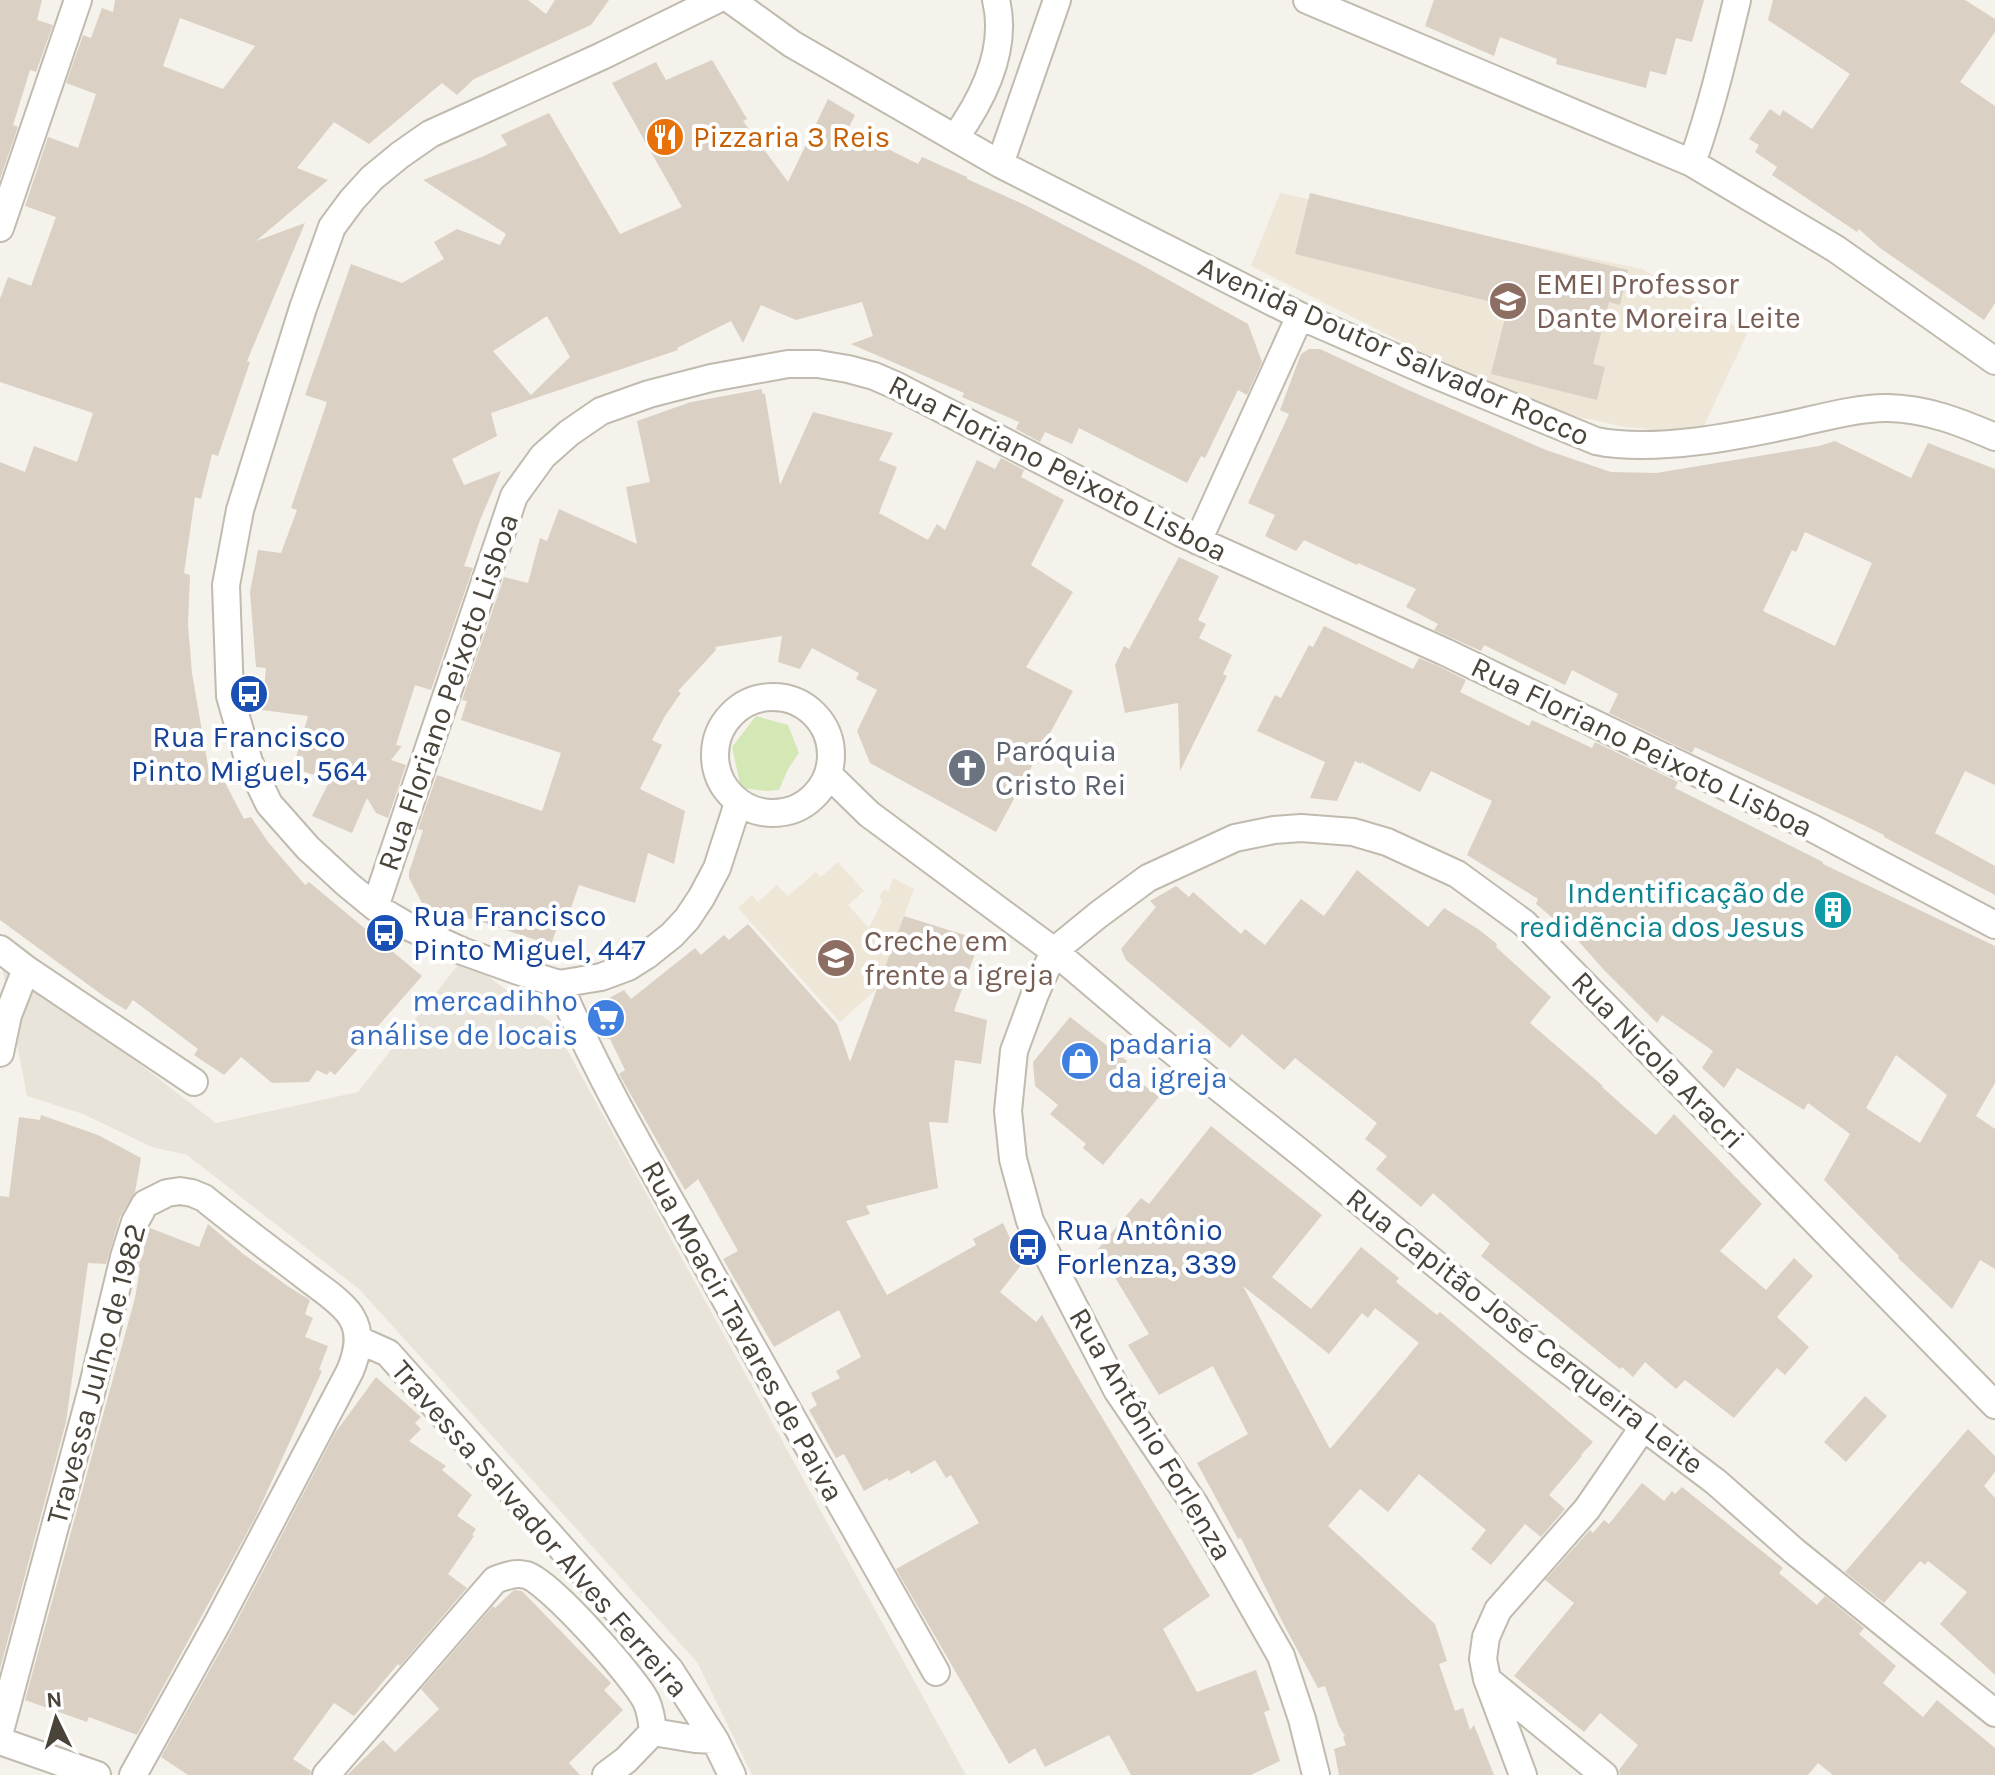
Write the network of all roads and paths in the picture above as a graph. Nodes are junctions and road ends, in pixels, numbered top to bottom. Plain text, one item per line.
1 (78, 0) edge
2 (716, 0) edge
3 (731, 0) edge
4 (996, 0) edge
5 (1057, 0) edge
6 (1307, 0) edge
7 (1737, 0) edge
8 (955, 138) junction
9 (1692, 163) junction
10 (1000, 164) junction
11 (0, 228) edge
12 (1300, 316) junction
13 (1995, 361) edge
14 (1995, 437) edge
15 (1198, 541) junction
16 (828, 774) junction
17 (738, 803) junction
18 (375, 907) junction
19 (1995, 925) edge
20 (0, 949) edge
21 (1054, 951) junction
22 (26, 969) junction
23 (559, 984) junction
24 (0, 1053) edge
25 (194, 1082) dead end
26 (359, 1340) junction
27 (1995, 1405) edge
28 (1644, 1426) junction
29 (936, 1672) dead end
30 (1487, 1679) junction
31 (1995, 1713) edge
32 (0, 1731) edge
33 (653, 1732) junction
34 (715, 1740) junction
35 (0, 1741) edge
36 (97, 1775) edge
37 (133, 1775) edge
38 (326, 1775) edge
39 (606, 1775) edge
40 (732, 1775) edge
41 (1316, 1775) edge
42 (1523, 1775) edge
43 (1604, 1775) edge

1 - 11 street
2 - 18 street
3 - 8 street, Avenida Doutor Salvador Rocco
4 - 8 street
5 - 10 street
6 - 9 street
7 - 9 street
8 - 10 street, Avenida Doutor Salvador Rocco
9 - 13 street
10 - 12 street, Avenida Doutor Salvador Rocco
12 - 14 street, Avenida Doutor Salvador Rocco
12 - 15 street
15 - 18 street, Rua Floriano Peixoto Lisboa
15 - 19 street, Rua Floriano Peixoto Lisboa
16 - 17 street
16 - 17 street
16 - 21 street, Rua Capitão José Cerqueira Leite
17 - 23 street
18 - 23 street
20 - 22 street
21 - 27 street, Rua Nicola Aracri
21 - 28 street, Rua Capitão José Cerqueira Leite
21 - 41 street, Rua Antônio Forlenza
22 - 24 street
22 - 25 street
23 - 29 street, Rua Moacir Tavares de Paiva
26 - 32 street, Travessa Julho de 1982
26 - 34 street, Travessa Salvador Alves Ferreira
26 - 37 street
28 - 30 street
28 - 31 street, Rua Capitão José Cerqueira Leite
30 - 42 street
30 - 43 street
33 - 34 street
33 - 38 street, Travessa Salvador Alves Ferreira
33 - 39 street, Travessa Salvador Alves Ferreira
34 - 40 street, Travessa Salvador Alves Ferreira
35 - 36 street

